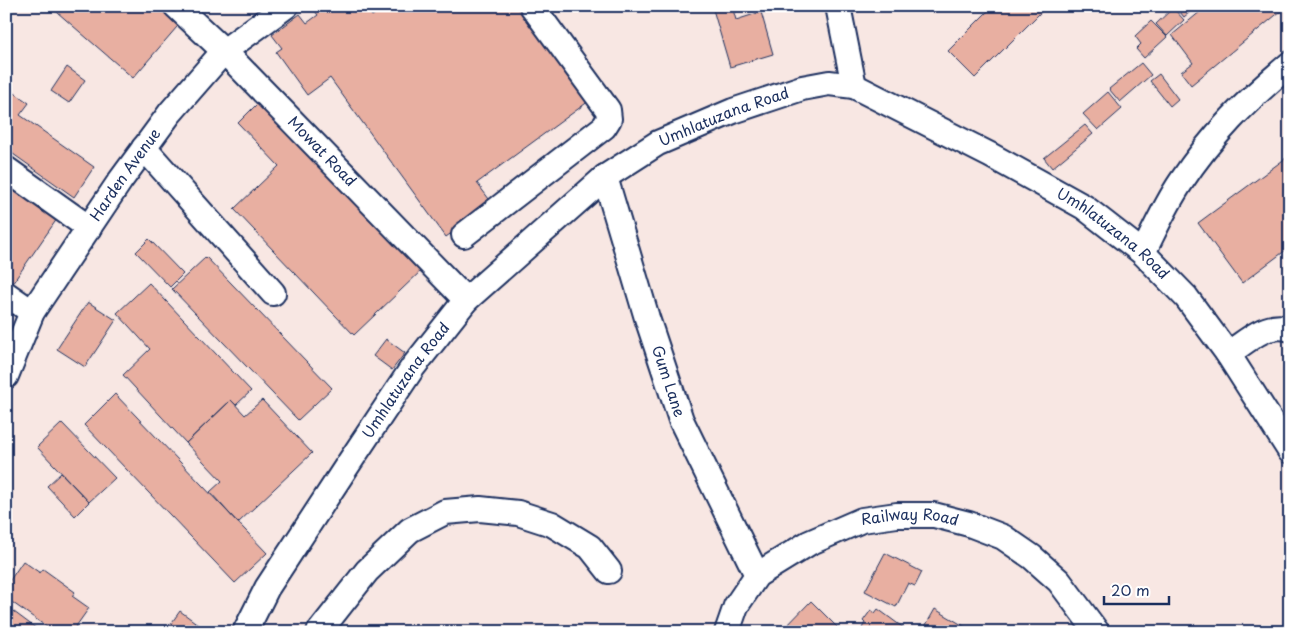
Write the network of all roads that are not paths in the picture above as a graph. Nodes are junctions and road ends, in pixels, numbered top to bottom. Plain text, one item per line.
1 (176, 6) edge
2 (286, 6) edge
3 (532, 6) edge
4 (838, 6) edge
5 (224, 52) junction
6 (1290, 64) edge
7 (854, 86) junction
8 (144, 148) junction
9 (6, 169) edge
10 (605, 177) junction
11 (89, 228) junction
12 (464, 235) dead end
13 (1143, 253) junction
14 (6, 294) edge
15 (273, 294) dead end
16 (466, 300) junction
17 (32, 312) junction
18 (1290, 329) edge
19 (1228, 354) junction
20 (6, 376) edge
21 (1290, 451) edge
22 (609, 571) dead end
23 (757, 575) junction
24 (245, 632) edge
25 (319, 632) edge
26 (727, 632) edge
27 (1097, 632) edge

1 - 5 street, Mowat Road
2 - 5 street, Harden Avenue
3 - 12 street
4 - 7 street
5 - 8 street, Harden Avenue
5 - 16 street, Mowat Road
6 - 13 street
7 - 10 street, Umhlatuzana Road
7 - 13 street, Umhlatuzana Road
8 - 11 street, Harden Avenue
8 - 15 street
9 - 11 street
10 - 16 street, Umhlatuzana Road
10 - 23 street, Gum Lane
11 - 17 street, Harden Avenue
13 - 19 street, Umhlatuzana Road
14 - 17 street
16 - 24 street, Umhlatuzana Road
17 - 20 street, Harden Avenue
18 - 19 street
19 - 21 street, Umhlatuzana Road
22 - 25 street
23 - 26 street, Railway Road
23 - 27 street, Railway Road

